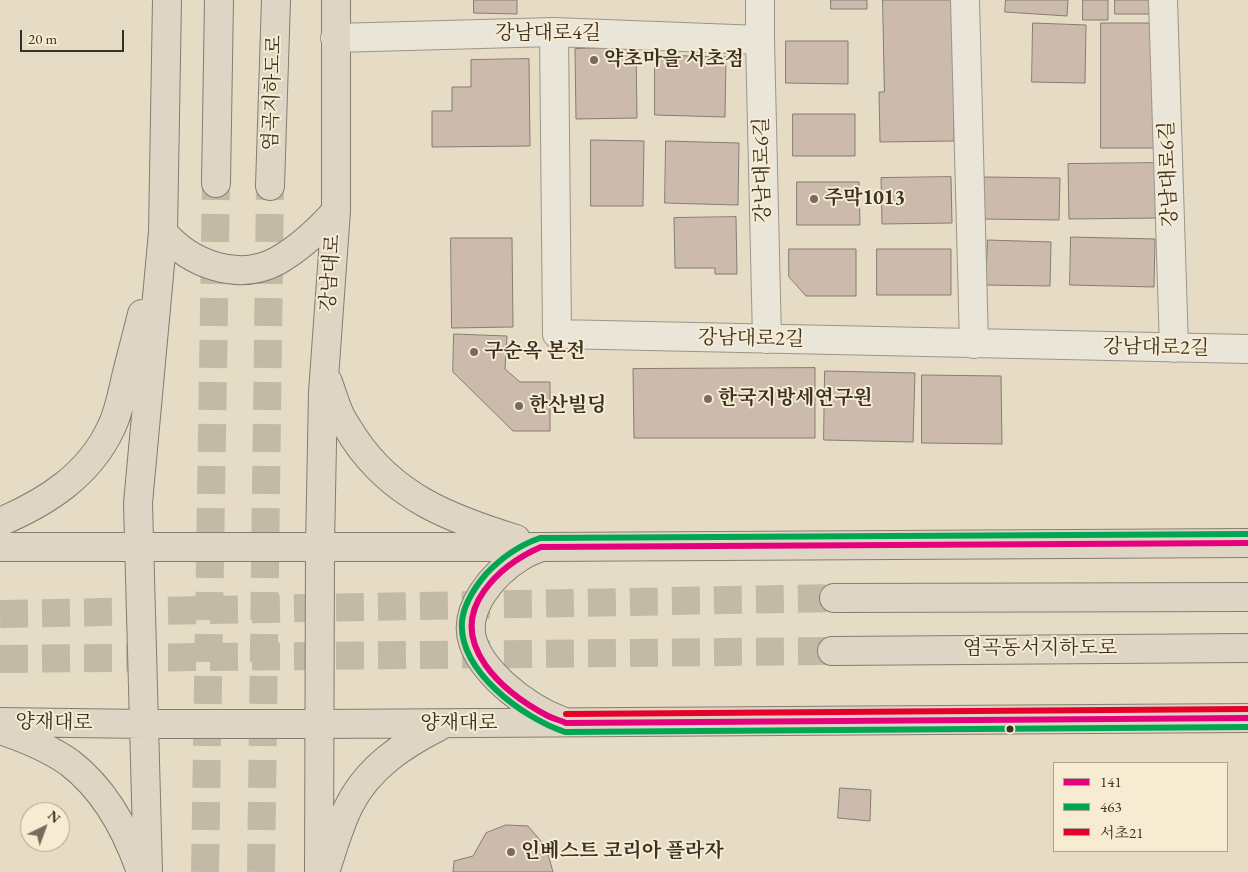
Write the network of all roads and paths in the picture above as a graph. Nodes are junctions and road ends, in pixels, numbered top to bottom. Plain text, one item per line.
1 (167, 0) edge
2 (219, 0) edge
3 (276, 0) edge
4 (336, 0) edge
5 (760, 0) edge
6 (965, 0) edge
7 (1163, 0) edge
8 (554, 32) junction
9 (335, 38) junction
10 (760, 40) junction
11 (216, 183) tunnel mouth
12 (270, 186) tunnel mouth
13 (336, 211) junction
14 (163, 232) junction
15 (767, 339) junction
16 (974, 344) junction
17 (1174, 348) junction
18 (1248, 349) edge
19 (324, 372) junction
20 (0, 522) edge
21 (1248, 543) edge
22 (320, 546) junction
23 (541, 546) junction
24 (0, 547) edge
25 (139, 547) junction
26 (1248, 596) edge
27 (834, 598) tunnel mouth
28 (1248, 648) edge
29 (832, 651) tunnel mouth
30 (1248, 718) edge
31 (0, 722) edge
32 (566, 723) junction
33 (145, 724) junction
34 (319, 724) junction
35 (445, 724) junction
36 (0, 730) edge
37 (141, 872) edge
38 (148, 872) edge
39 (319, 872) edge
40 (326, 872) edge

1 - 14 main road
2 - 11 main road
3 - 12 main road, 염곡지하도로
4 - 9 main road, 강남대로
5 - 10 street, 강남대로6길
6 - 16 street
7 - 17 street, 강남대로6길
8 - 9 street, 강남대로4길
8 - 10 street, 강남대로4길
8 - 15 street, 강남대로2길
9 - 13 main road, 강남대로
10 - 15 street, 강남대로6길
13 - 14 main road
13 - 19 main road, 강남대로
14 - 20 main road
14 - 25 main road
15 - 16 street, 강남대로2길
16 - 17 street, 강남대로2길
17 - 18 street, 강남대로2길
19 - 22 main road, 강남대로
19 - 23 main road
21 - 23 main road
22 - 23 main road
22 - 25 main road
22 - 34 main road, 강남대로
23 - 32 main road
24 - 25 main road
25 - 33 main road
26 - 27 main road
28 - 29 main road, 염곡동서지하도로
30 - 32 main road, 양재대로
31 - 33 main road, 양재대로
32 - 35 main road, 양재대로
33 - 34 main road, 양재대로
33 - 38 main road
34 - 35 main road, 양재대로
34 - 39 main road, 강남대로
35 - 40 main road
36 - 37 main road

